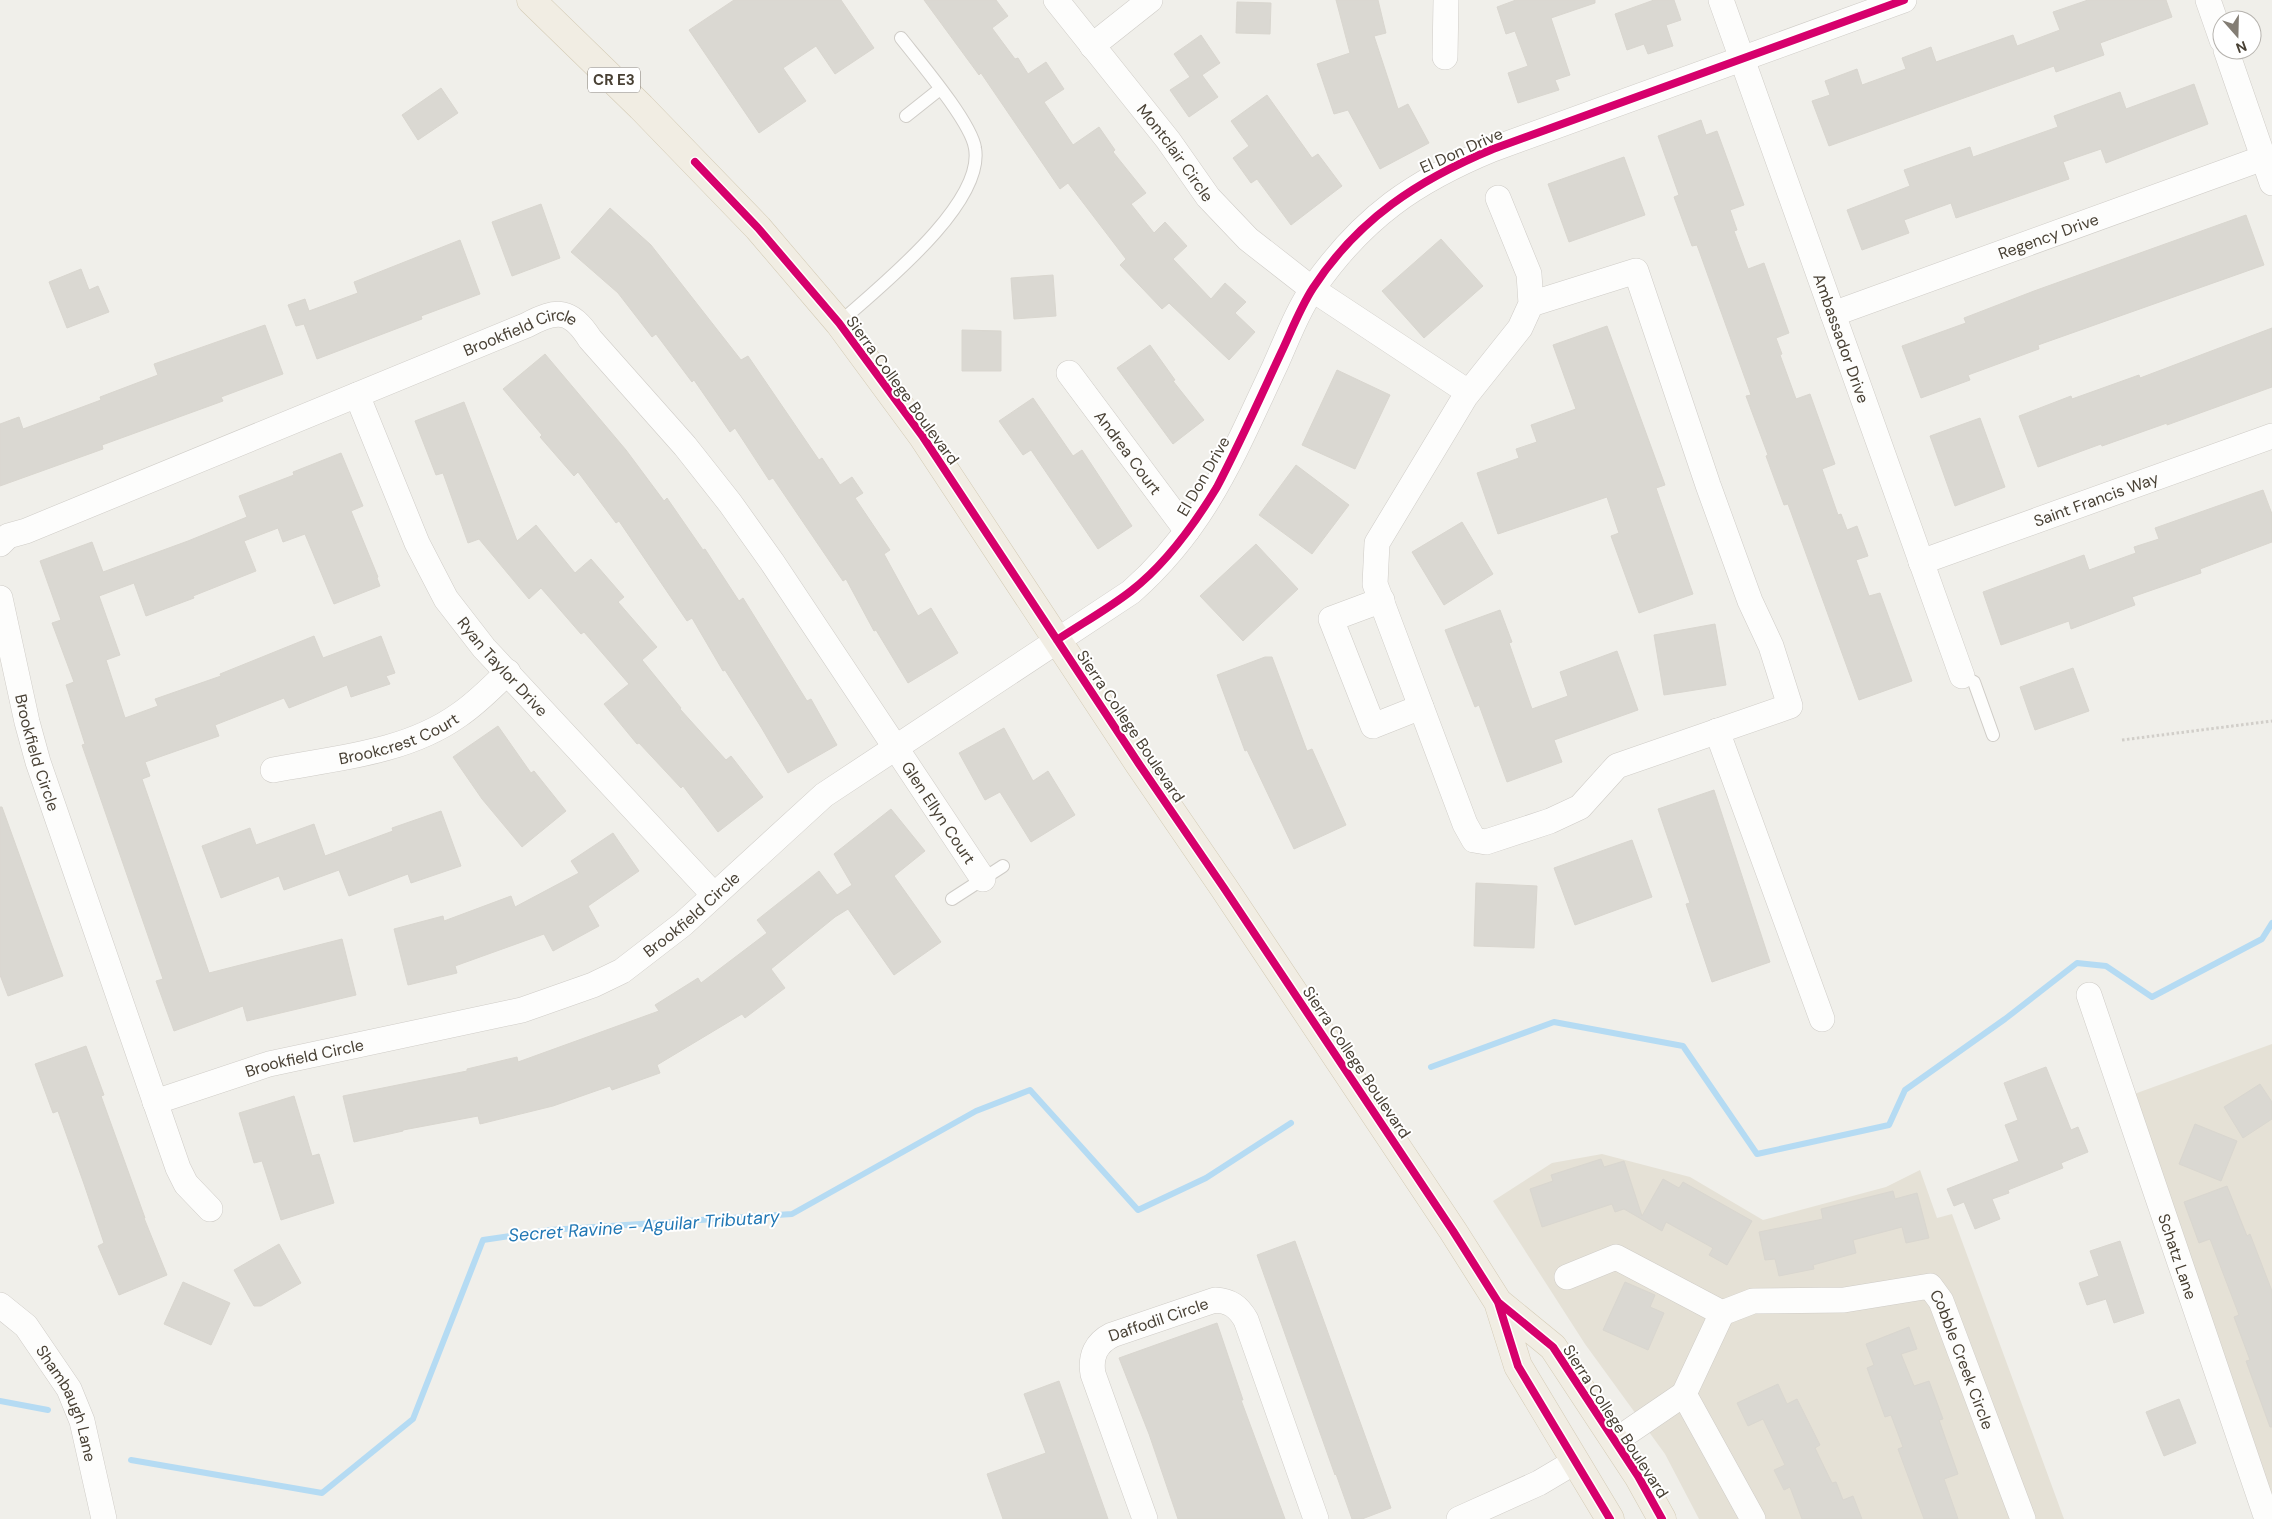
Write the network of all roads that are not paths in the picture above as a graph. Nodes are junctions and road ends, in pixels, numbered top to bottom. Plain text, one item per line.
1 (531, 0) edge
2 (1056, 0) edge
3 (1150, 0) edge
4 (1446, 0) edge
5 (1721, 0) edge
6 (1904, 0) edge
7 (901, 38) dead end
8 (1092, 46) junction
9 (1445, 58) dead end
10 (1742, 58) junction
11 (2229, 60) edge
12 (940, 89) junction
13 (906, 116) dead end
14 (2263, 158) junction
15 (2272, 183) edge
16 (1498, 198) dead end
17 (1312, 289) junction
18 (1531, 304) junction
19 (1833, 314) junction
20 (839, 323) junction
21 (1069, 373) dead end
22 (1468, 392) junction
23 (357, 396) junction
24 (2272, 436) edge
25 (1187, 532) junction
26 (0, 544) edge
27 (1922, 562) junction
28 (0, 598) edge
29 (1382, 600) junction
30 (1057, 640) junction
31 (508, 672) junction
32 (1962, 676) joint
33 (1421, 707) junction
34 (1717, 731) junction
35 (1993, 735) dead end
36 (895, 747) junction
37 (273, 770) dead end
38 (1003, 866) dead end
39 (983, 879) junction
40 (714, 895) junction
41 (952, 899) dead end
42 (2089, 995) dead end
43 (1822, 1019) dead end
44 (155, 1102) junction
45 (210, 1209) dead end
46 (1567, 1277) dead end
47 (1498, 1302) junction
48 (0, 1305) edge
49 (1722, 1313) junction
50 (1684, 1394) junction
51 (1615, 1441) junction
52 (1576, 1461) junction
53 (104, 1519) edge
54 (1145, 1519) edge
55 (1316, 1519) edge
56 (1459, 1519) edge
57 (1610, 1519) edge
58 (1662, 1519) edge
59 (1752, 1519) edge
60 (2023, 1519) edge
61 (2267, 1519) edge

1 - 20 main road, Sierra College Boulevard / CR E3
2 - 8 street, Montclair Circle
3 - 8 street
4 - 9 street
5 - 10 street, Ambassador Drive
6 - 10 street, El Don Drive
7 - 12 lane
8 - 17 street, Montclair Circle
10 - 17 street, El Don Drive
10 - 19 street, Ambassador Drive
11 - 14 street
12 - 13 lane
12 - 20 lane
14 - 15 street
14 - 19 street, Regency Drive
16 - 18 street
17 - 22 street, Montclair Circle
17 - 25 street, El Don Drive
18 - 22 street
18 - 34 street
19 - 27 street, Ambassador Drive
20 - 30 main road, Sierra College Boulevard / CR E3
21 - 25 street, Andrea Court
22 - 29 street
23 - 26 street, Brookfield Circle
23 - 31 street, Ryan Taylor Drive
23 - 36 street, Brookfield Circle
24 - 27 street, Saint Francis Way
25 - 30 street, El Don Drive
27 - 32 street, Ambassador Drive
28 - 44 street, Brookfield Circle
29 - 33 street
29 - 33 street
30 - 36 street, Brookfield Circle
30 - 47 main road, Sierra College Boulevard / CR E3
31 - 37 street, Brookcrest Court
31 - 40 street, Ryan Taylor Drive
32 - 35 lane
33 - 34 street
34 - 43 street
36 - 39 street, Glen Ellyn Court
36 - 40 street, Brookfield Circle
38 - 39 lane
39 - 41 lane
40 - 44 street, Brookfield Circle
42 - 61 street, Schatz Lane
44 - 45 street
46 - 49 street
47 - 51 main road, Sierra College Boulevard / CR E3
47 - 52 main road, Sierra College Boulevard / CR E3
48 - 53 street, Shambaugh Lane
49 - 50 street
49 - 60 street, Cobble Creek Circle
50 - 51 street
50 - 59 street
51 - 58 main road, Sierra College Boulevard / CR E3
52 - 56 street
52 - 57 main road, Sierra College Boulevard / CR E3
54 - 55 street, Daffodil Circle

